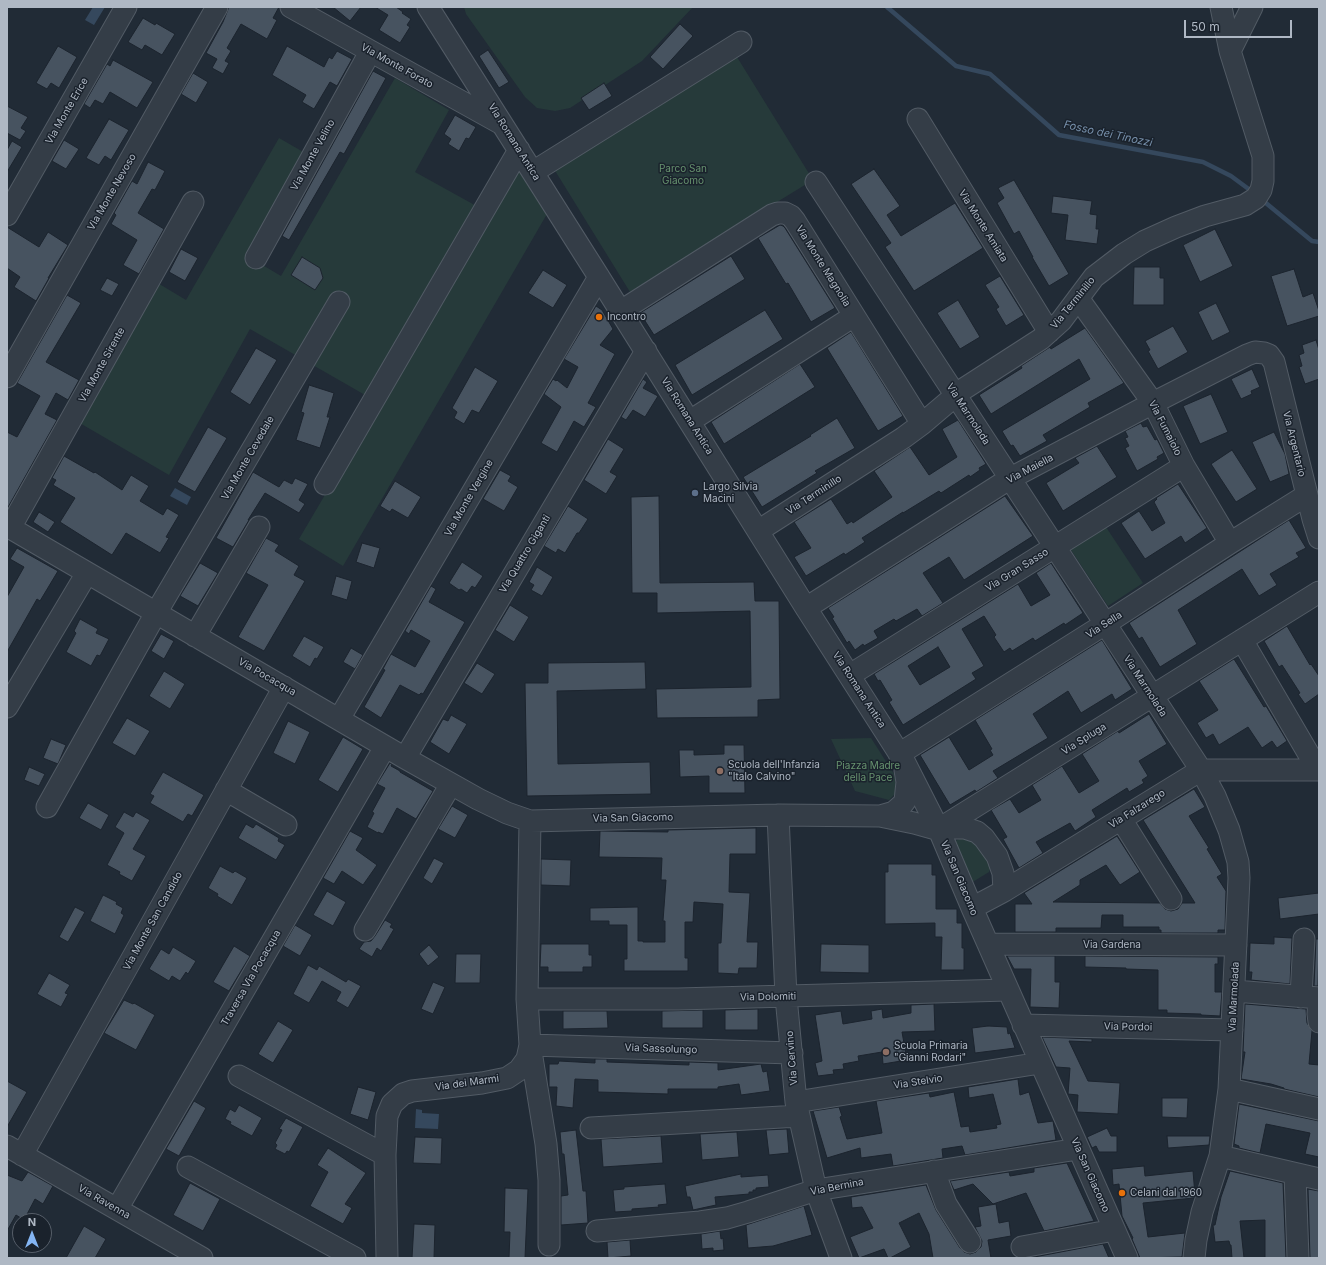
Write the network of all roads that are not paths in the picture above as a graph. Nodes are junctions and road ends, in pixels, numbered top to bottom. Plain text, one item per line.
1 (126, 7) edge
2 (217, 7) edge
3 (291, 7) edge
4 (428, 7) edge
5 (1221, 7) edge
6 (1252, 7) edge
7 (741, 42) dead end
8 (1230, 51) junction
9 (370, 52) junction
10 (918, 119) dead end
11 (503, 124) junction
12 (519, 150) junction
13 (533, 172) junction
14 (816, 182) dead end
15 (193, 202) dead end
16 (7, 215) edge
17 (256, 258) dead end
18 (599, 277) junction
19 (1078, 298) junction
20 (339, 302) dead end
21 (621, 311) junction
22 (854, 316) junction
23 (1049, 332) junction
24 (646, 351) junction
25 (1264, 353) joint
26 (7, 377) edge
27 (956, 395) junction
28 (1153, 403) junction
29 (690, 421) junction
30 (922, 424) junction
31 (1184, 466) junction
32 (1010, 479) junction
33 (325, 484) dead end
34 (1307, 495) junction
35 (8, 527) edge
36 (260, 527) dead end
37 (758, 531) junction
38 (1319, 538) edge
39 (1230, 543) junction
40 (1054, 547) junction
41 (86, 573) junction
42 (1319, 592) edge
43 (806, 608) junction
44 (156, 613) junction
45 (1105, 624) junction
46 (195, 636) junction
47 (1242, 640) junction
48 (850, 675) junction
49 (284, 687) junction
50 (1152, 697) junction
51 (7, 707) edge
52 (339, 719) junction
53 (386, 747) junction
54 (405, 758) junction
55 (902, 758) junction
56 (1201, 770) junction
57 (1319, 770) edge
58 (451, 784) junction
59 (226, 790) junction
60 (47, 807) dead end
61 (778, 815) junction
62 (813, 815) junction
63 (880, 816) junction
64 (1121, 819) junction
65 (530, 821) junction
66 (286, 825) dead end
67 (939, 830) junction
68 (779, 852) junction
69 (1004, 891) junction
70 (1171, 899) dead end
71 (972, 908) junction
72 (365, 930) dead end
73 (1304, 939) dead end
74 (988, 944) junction
75 (1236, 945) junction
76 (1008, 990) junction
77 (1235, 992) junction
78 (786, 996) junction
79 (1313, 998) edge
80 (527, 999) junction
81 (1319, 1022) edge
82 (1023, 1025) junction
83 (1232, 1030) junction
84 (530, 1045) junction
85 (792, 1053) junction
86 (1040, 1063) junction
87 (239, 1076) dead end
88 (1229, 1089) junction
89 (797, 1109) junction
90 (1319, 1109) edge
91 (591, 1128) dead end
92 (1078, 1149) junction
93 (15, 1150) edge
94 (386, 1155) junction
95 (1220, 1156) junction
96 (188, 1167) dead end
97 (934, 1171) junction
98 (1295, 1174) junction
99 (1319, 1179) edge
100 (816, 1190) junction
101 (117, 1209) junction
102 (1114, 1230) junction
103 (597, 1232) dead end
104 (970, 1242) dead end
105 (548, 1245) dead end
106 (1022, 1247) dead end
107 (202, 1258) edge
108 (355, 1258) edge
109 (387, 1258) edge
110 (841, 1258) edge
111 (1127, 1258) edge
112 (1194, 1258) edge
113 (1298, 1258) edge

1 - 16 street, Via Monte Erice
2 - 26 street, Via Monte Nevoso
3 - 9 street, Via Monte Forato
4 - 11 street, Via Romana Antica
5 - 8 street, Via Terminillo
6 - 8 street
7 - 13 street
8 - 19 street, Via Terminillo
9 - 11 street, Via Monte Forato
9 - 17 street, Via Monte Velino
10 - 23 street, Via Monte Amiata
11 - 12 street, Via Romana Antica
12 - 13 street, Via Romana Antica
12 - 33 street
13 - 18 street, Via Romana Antica
14 - 27 street, Via Marmolada
15 - 35 street, Via Monte Sirente
18 - 21 street, Via Romana Antica
18 - 52 street, Via Monte Vergine
19 - 23 street, Via Terminillo
19 - 28 street, Via Fumaiolo
20 - 44 street, Via Monte Cevedale
21 - 22 street, Via Monte Magnolia
21 - 24 street, Via Romana Antica
22 - 29 street
22 - 30 street, Via Monte Magnolia
23 - 27 street, Via Terminillo
24 - 29 street, Via Romana Antica
24 - 54 street, Via Quattro Giganti
25 - 28 street, Via Maiella
25 - 34 street, Via Argentario
27 - 30 street, Via Terminillo
27 - 32 street, Via Marmolada
28 - 31 street, Via Fumaiolo
28 - 32 street, Via Maiella
29 - 37 street, Via Romana Antica
30 - 37 street, Via Terminillo
31 - 39 street, Via Fumaiolo
31 - 40 street, Via Gran Sasso
32 - 40 street, Via Marmolada
32 - 43 street, Via Maiella
34 - 38 street, Via Argentario
34 - 39 street, Via Sella
35 - 41 street, Via Pocacqua
36 - 46 street
37 - 43 street, Via Romana Antica
39 - 45 street, Via Sella
40 - 45 street, Via Marmolada
40 - 48 street, Via Gran Sasso
41 - 44 street, Via Pocacqua
41 - 51 street
42 - 47 street, Via Spluga
43 - 48 street, Via Romana Antica
44 - 46 street, Via Pocacqua
44 - 60 street, Via Monte Cevedale
45 - 50 street, Via Marmolada
45 - 55 street, Via Sella
46 - 49 street, Via Pocacqua
47 - 50 street, Via Spluga
47 - 57 street
48 - 55 street, Via Romana Antica
49 - 52 street, Via Pocacqua
49 - 59 street, Via Monte San Candido
50 - 56 street, Via Marmolada
50 - 67 street, Via Spluga
52 - 53 street, Via Pocacqua
53 - 54 street, Via Pocacqua
53 - 101 street, Traversa Via Pocacqua
54 - 58 street, Via Pocacqua
55 - 63 street
55 - 67 street, Via Romana Antica
56 - 57 street
56 - 64 street, Via Falzarego
56 - 75 street, Via Marmolada
58 - 65 street, Via Pocacqua
58 - 72 street
59 - 66 street
59 - 93 street, Via Monte San Candido
61 - 62 street, Via San Giacomo
61 - 65 street, Via San Giacomo
61 - 68 street, Via Cervino
62 - 63 street, Via San Giacomo
62 - 68 street
63 - 67 street, Via San Giacomo
64 - 69 street, Via Falzarego
64 - 70 street
65 - 80 street, Via dei Marmi
67 - 69 street
67 - 71 street, Via San Giacomo
68 - 78 street, Via Cervino
69 - 71 street, Via Falzarego
71 - 74 street, Via San Giacomo
73 - 79 street
74 - 75 street, Via Gardena
74 - 76 street, Via San Giacomo
75 - 77 street, Via Marmolada
76 - 78 street, Via Dolomiti
76 - 82 street, Via San Giacomo
77 - 79 street
77 - 83 street, Via Marmolada
78 - 80 street, Via Dolomiti
78 - 85 street, Via Cervino
79 - 81 street
80 - 84 street, Via dei Marmi
82 - 83 street, Via Pordoi
82 - 86 street, Via San Giacomo
83 - 88 street, Via Marmolada
84 - 85 street, Via Sassolungo
84 - 94 street, Via dei Marmi
84 - 105 street
85 - 89 street, Via Cervino
86 - 89 street, Via Stelvio
86 - 92 street, Via San Giacomo
87 - 94 street
88 - 90 street
88 - 95 street, Via Marmolada
89 - 91 street, Via Stelvio
89 - 100 street, Via Cervino
92 - 97 street, Via Bernina
92 - 102 street, Via San Giacomo
93 - 101 street, Via Ravenna
94 - 109 street, Via dei Marmi
95 - 98 street
95 - 112 street, Via Marmolada
96 - 108 street
97 - 100 street, Via Bernina
97 - 104 street
98 - 99 street
98 - 113 street
100 - 103 street, Via Bernina
100 - 110 street, Via Cervino
101 - 107 street, Via Ravenna
102 - 106 street
102 - 111 street, Via San Giacomo

